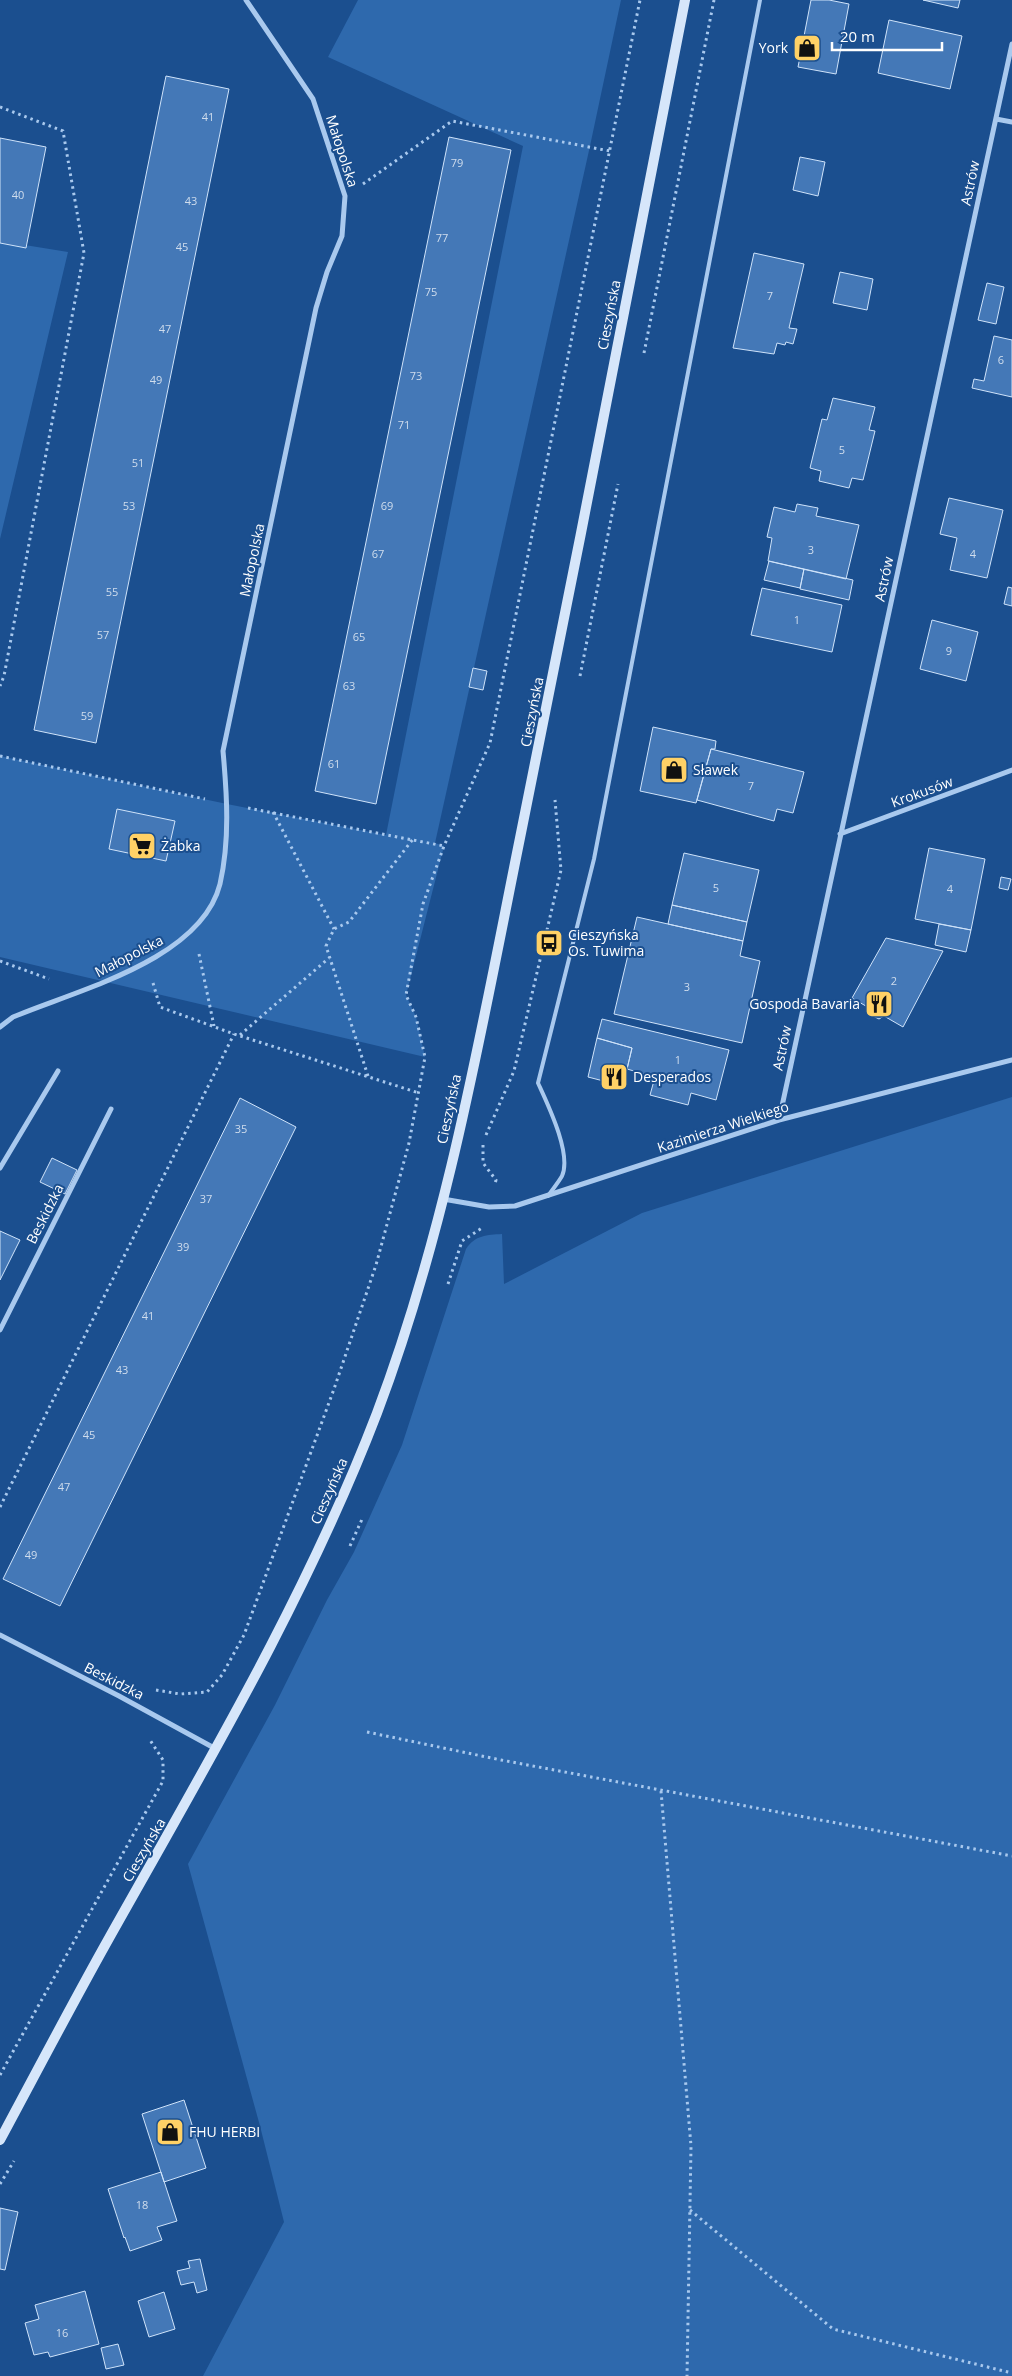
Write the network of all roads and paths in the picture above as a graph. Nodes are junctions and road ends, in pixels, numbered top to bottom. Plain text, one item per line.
1 (246, 0) edge
2 (640, 0) edge
3 (684, 0) edge
4 (760, 0) edge
5 (1012, 44) edge
6 (0, 107) edge
7 (996, 119) junction
8 (1012, 122) edge
9 (610, 151) junction
10 (345, 196) junction
11 (0, 686) edge
12 (1012, 770) edge
13 (273, 812) dead end
14 (840, 834) junction
15 (444, 846) junction
16 (193, 928) junction
17 (334, 929) junction
18 (329, 958) junction
19 (0, 961) edge
20 (147, 961) junction
21 (81, 992) junction
22 (214, 1026) junction
23 (0, 1027) edge
24 (234, 1034) junction
25 (240, 1036) junction
26 (1012, 1060) edge
27 (58, 1071) dead end
28 (368, 1076) junction
29 (419, 1093) junction
30 (111, 1109) dead end
31 (779, 1120) junction
32 (0, 1168) edge
33 (548, 1196) junction
34 (442, 1199) junction
35 (0, 1330) edge
36 (0, 1507) edge
37 (0, 1635) edge
38 (145, 1710) junction
39 (366, 1732) dead end
40 (216, 1749) junction
41 (661, 1790) junction
42 (1012, 1856) edge
43 (0, 2075) edge
44 (0, 2140) edge
45 (690, 2210) junction
46 (1012, 2372) edge
47 (687, 2376) edge

1 - 10 street, Małopolska
2 - 9 path
3 - 34 main road, Cieszyńska
4 - 33 lane
5 - 7 street, Astrów
6 - 11 path
7 - 8 street
7 - 14 street, Astrów
9 - 10 path
9 - 15 path
10 - 16 street, Małopolska
12 - 14 street, Krokusów
13 - 17 path
14 - 31 street, Astrów
15 - 17 path
15 - 29 path
16 - 20 street, Małopolska
16 - 22 path
17 - 18 path
18 - 25 path
18 - 28 path
19 - 21 path
20 - 21 street, Małopolska
20 - 22 path
21 - 23 street, Małopolska
22 - 24 path
24 - 25 path
24 - 36 path
25 - 28 path
26 - 31 street, Kazimierza Wielkiego
27 - 32 street
28 - 29 path
29 - 38 path
30 - 35 street, Beskidzka
31 - 33 street, Kazimierza Wielkiego
33 - 34 street, Kazimierza Wielkiego
34 - 40 main road, Cieszyńska
37 - 38 street, Beskidzka
38 - 40 street, Beskidzka
38 - 43 path
39 - 41 path
40 - 44 main road, Cieszyńska
41 - 42 path
41 - 45 path
45 - 46 path
45 - 47 path

